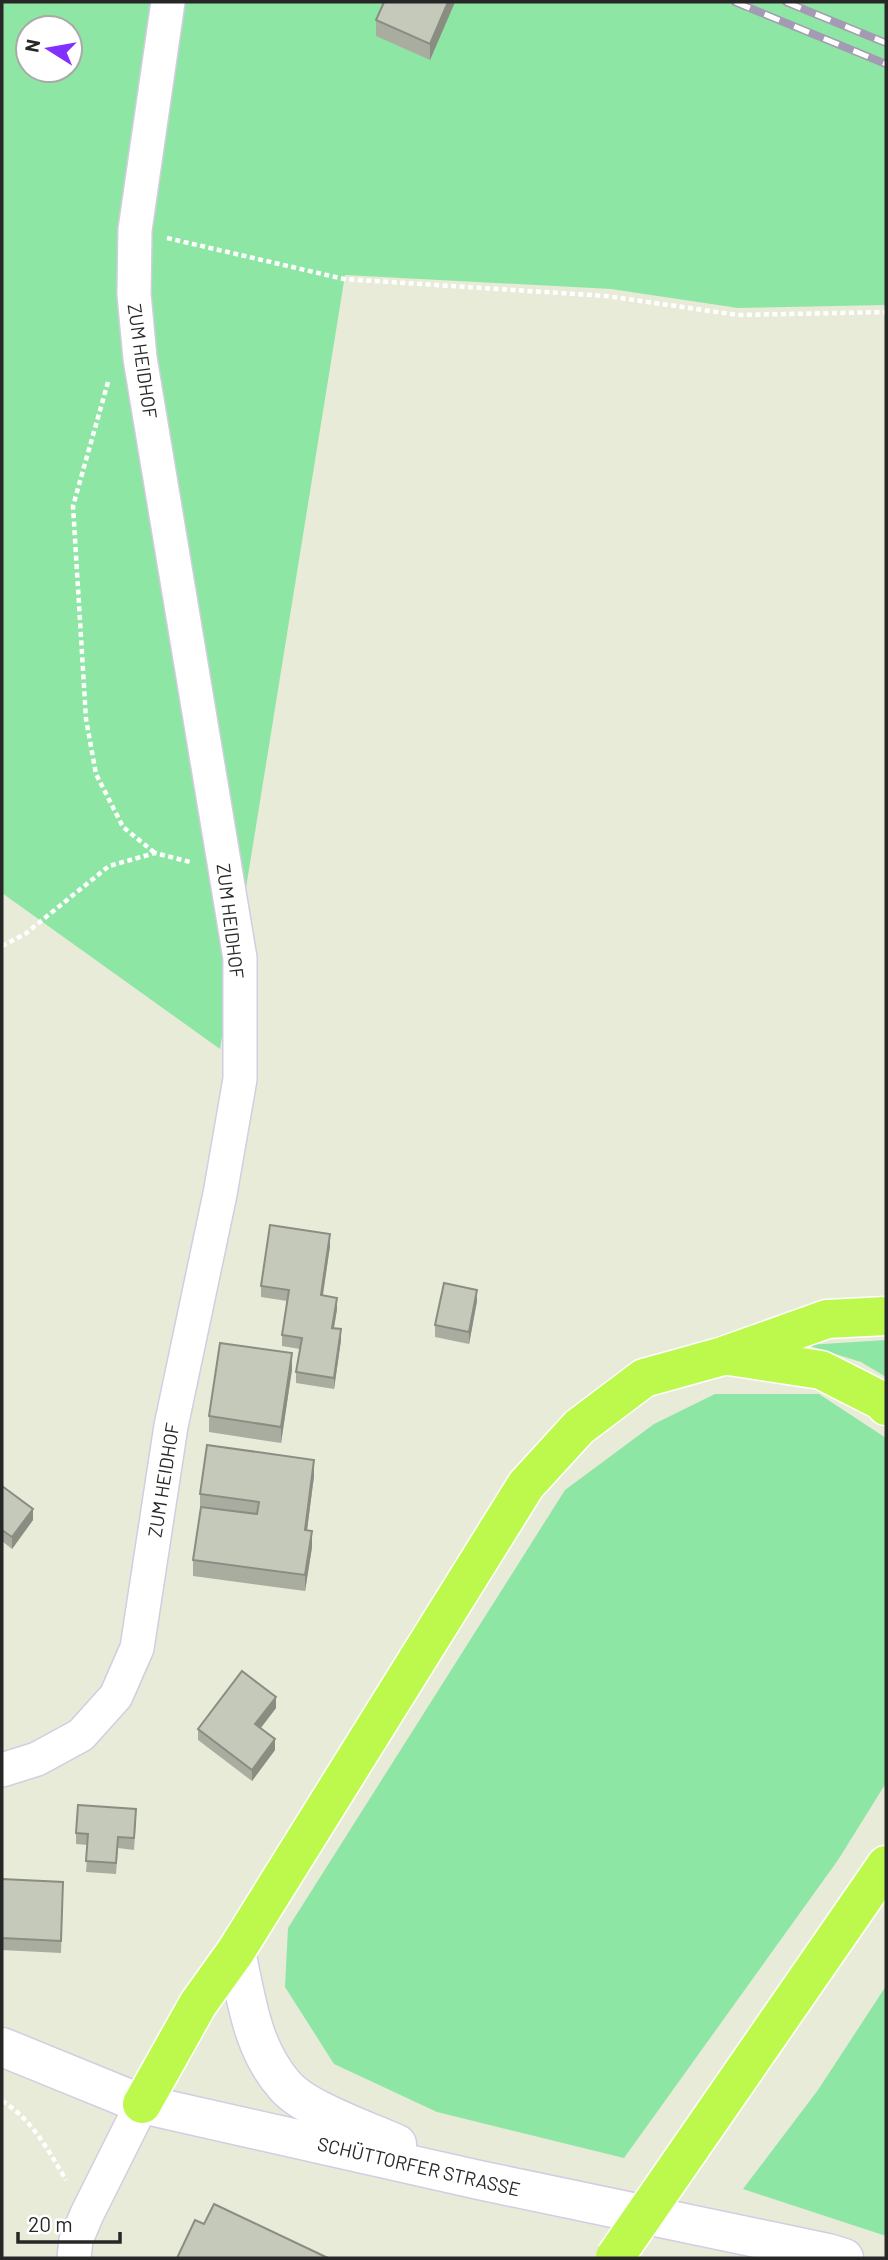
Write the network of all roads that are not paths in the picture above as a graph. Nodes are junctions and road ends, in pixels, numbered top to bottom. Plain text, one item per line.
1 (168, 2) edge
2 (886, 1316) edge
3 (723, 1356) junction
4 (886, 1406) edge
5 (2, 1770) edge
6 (886, 1839) edge
7 (886, 1865) edge
8 (886, 1883) edge
9 (833, 1942) junction
10 (236, 1951) junction
11 (2, 2048) edge
12 (142, 2104) junction
13 (480, 2180) junction
14 (74, 2258) edge
15 (615, 2258) edge
16 (845, 2258) edge

1 - 5 street, ZUM HEIDHOF
2 - 3 main road
3 - 4 main road
3 - 10 main road
6 - 9 main road
7 - 9 main road
8 - 9 main road
9 - 15 main road, bridge
10 - 12 main road
10 - 13 main road
11 - 12 main road, SCHÜTTORFER STRASSE
12 - 13 main road, SCHÜTTORFER STRASSE
12 - 14 street
13 - 16 main road, SCHÜTTORFER STRASSE

